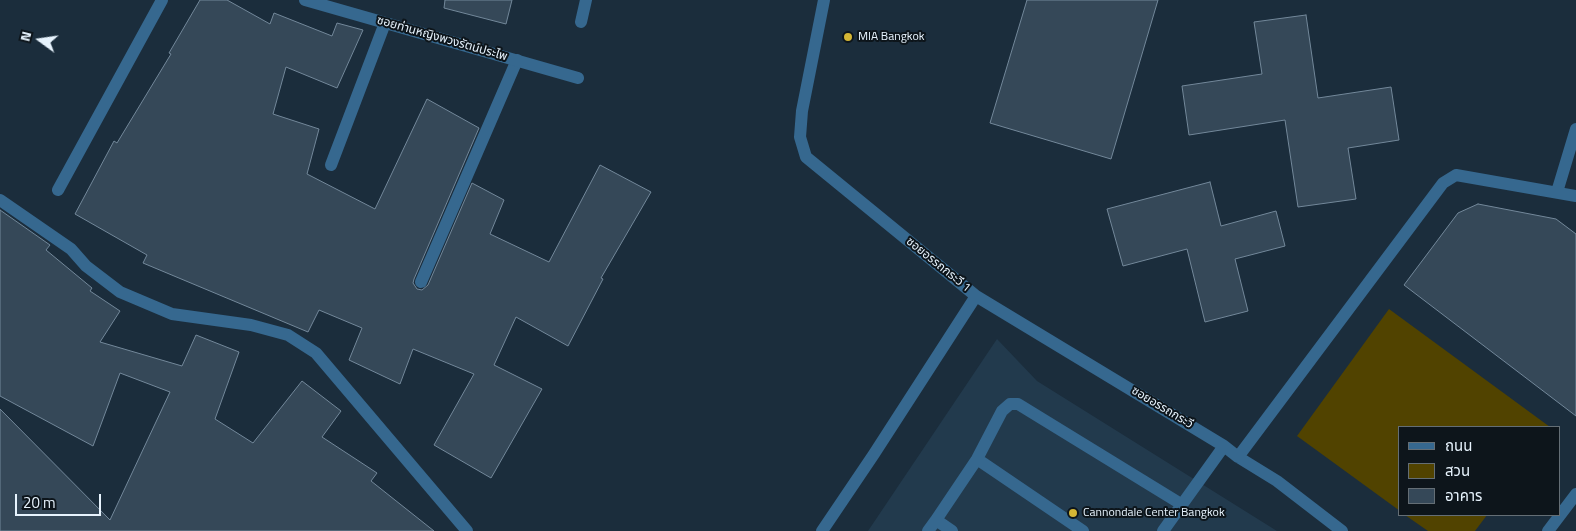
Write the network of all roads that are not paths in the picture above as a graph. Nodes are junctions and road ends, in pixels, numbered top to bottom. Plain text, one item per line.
1 (162, 0) edge
2 (305, 0) edge
3 (586, 0) edge
4 (824, 0) edge
5 (581, 22) dead end
6 (385, 23) junction
7 (517, 60) junction
8 (578, 78) dead end
9 (1576, 129) edge
10 (331, 165) dead end
11 (58, 190) dead end
12 (1557, 192) junction
13 (1576, 196) edge
14 (0, 200) edge
15 (421, 282) dead end
16 (976, 296) junction
17 (1224, 446) junction
18 (1238, 457) junction
19 (976, 459) junction
20 (1576, 494) edge
21 (1181, 504) junction
22 (1561, 514) edge
23 (1559, 516) edge
24 (936, 520) junction
25 (467, 531) edge
26 (822, 531) edge
27 (928, 531) edge
28 (952, 531) edge
29 (1083, 531) edge
30 (1163, 531) edge
31 (1342, 531) edge
32 (1548, 531) edge

1 - 11 street
2 - 6 street, ซอยท่านหญิงพวงรัตน์ประไพ
3 - 5 street
4 - 16 street, ซอยอรรถกระวี 1
6 - 7 street, ซอยท่านหญิงพวงรัตน์ประไพ
6 - 10 street
7 - 8 street, ซอยท่านหญิงพวงรัตน์ประไพ
7 - 15 street
9 - 12 street
12 - 13 street
12 - 18 street
14 - 25 street
16 - 17 street, ซอยอรรถกระวี
16 - 26 street, ซอยอรรถกระวี 1
17 - 18 street, ซอยอรรถกระวี
17 - 21 street
18 - 31 street, ซอยอรรถกระวี
19 - 21 street
19 - 24 street
19 - 29 street
20 - 22 street
21 - 30 street
23 - 32 street
24 - 27 street
24 - 28 street

